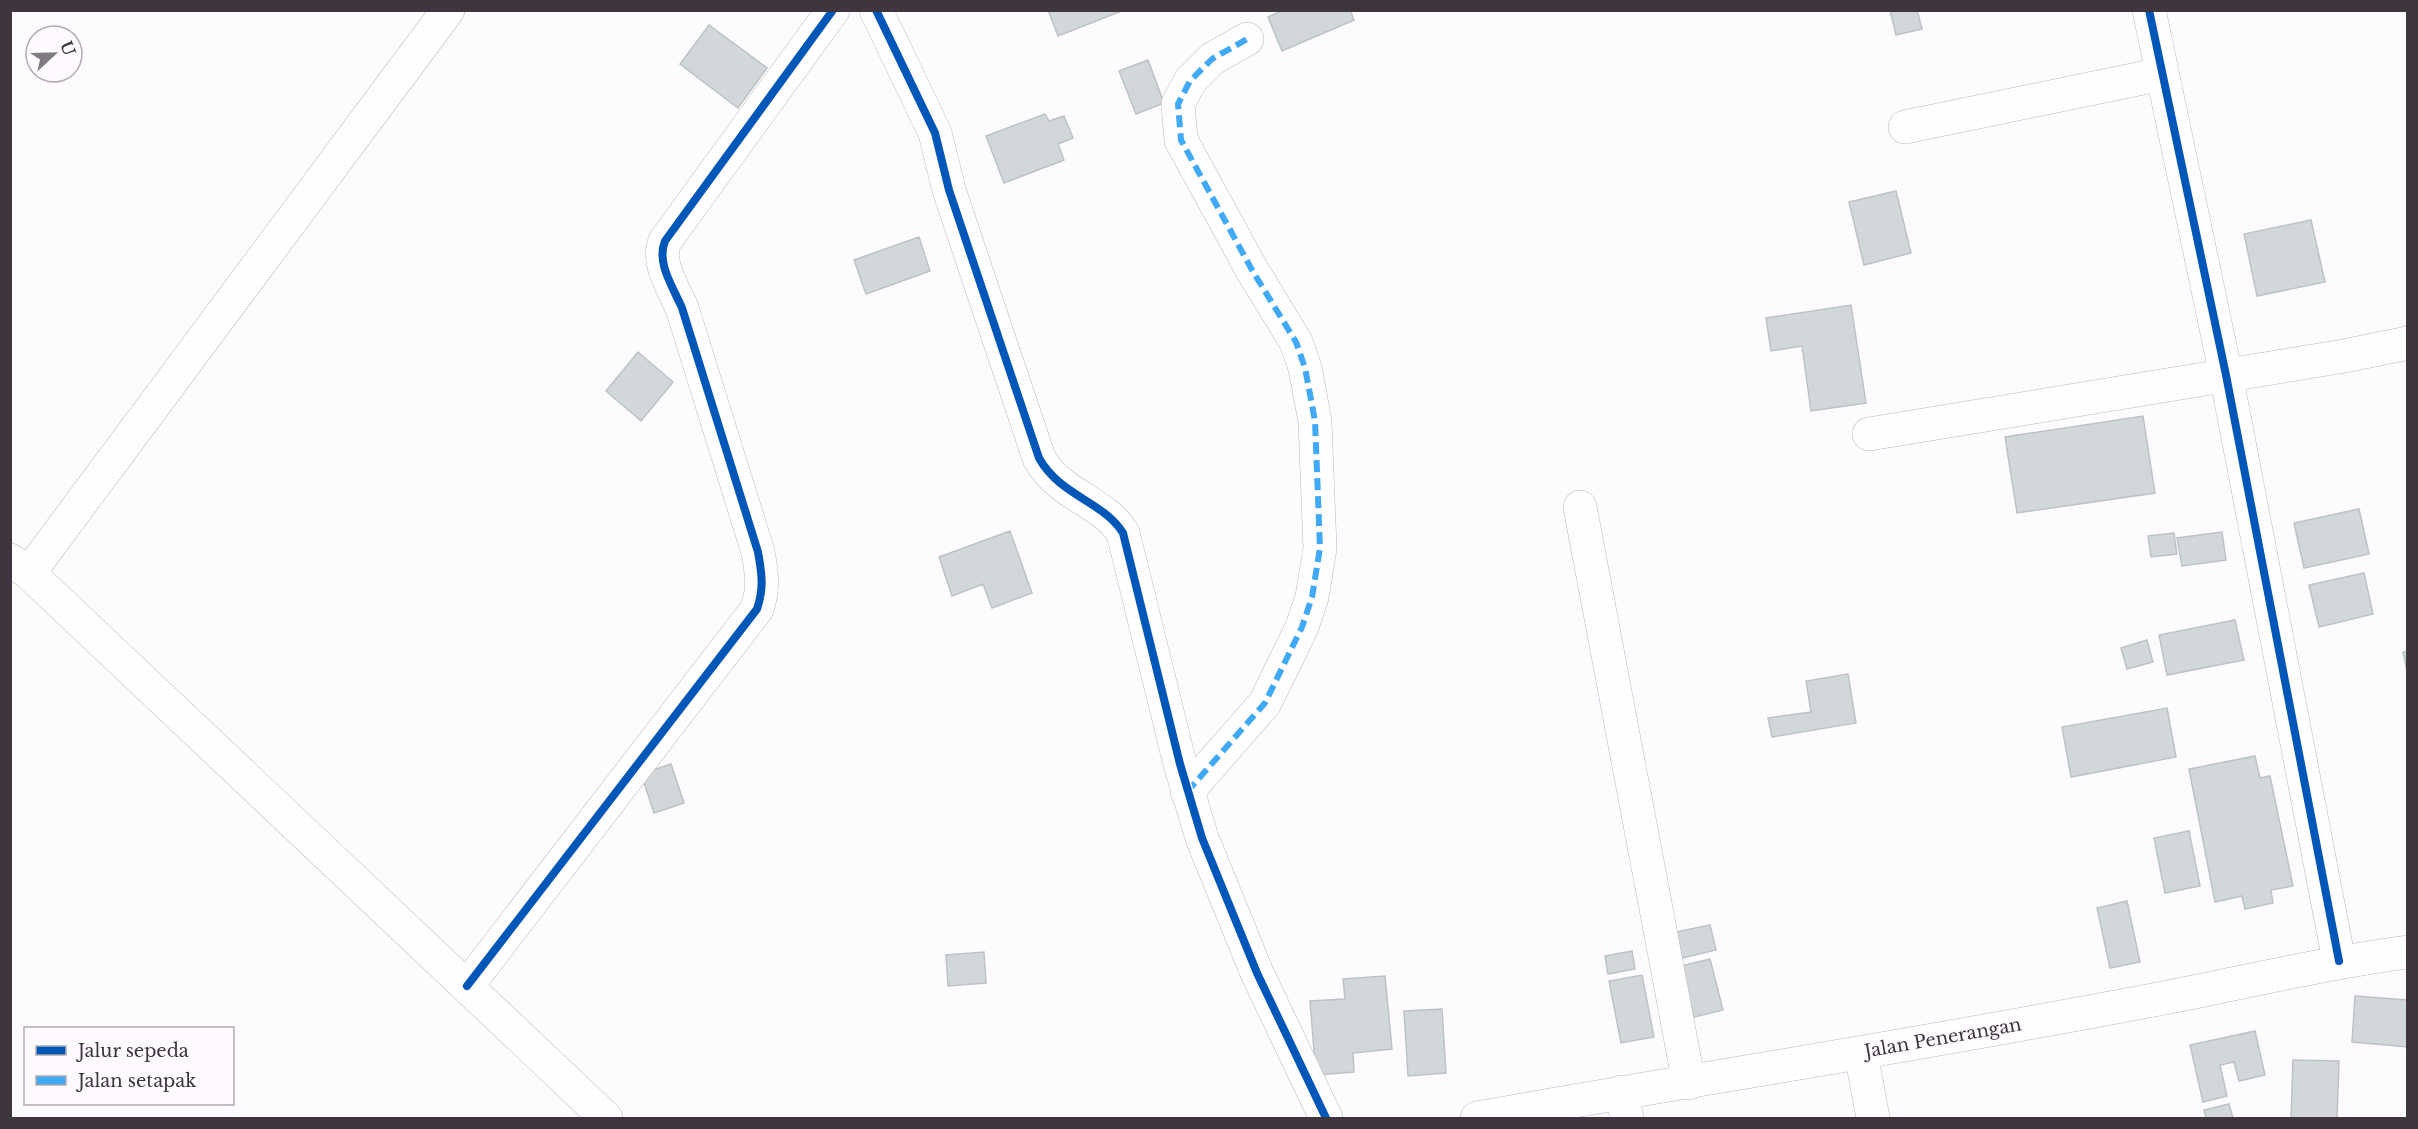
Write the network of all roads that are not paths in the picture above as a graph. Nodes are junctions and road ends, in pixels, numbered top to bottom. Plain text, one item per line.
1 (448, 10) edge
2 (833, 10) edge
3 (876, 10) edge
4 (2149, 10) edge
5 (1247, 39) dead end
6 (2162, 74) junction
7 (1905, 127) dead end
8 (2408, 343) edge
9 (2226, 375) junction
10 (1869, 434) dead end
11 (1580, 507) dead end
12 (20, 567) edge
13 (1187, 792) junction
14 (2408, 952) edge
15 (2339, 961) junction
16 (467, 986) junction
17 (1861, 1053) junction
18 (1689, 1083) junction
19 (1624, 1105) edge
20 (606, 1119) edge
21 (1326, 1119) edge
22 (1477, 1119) edge
23 (1873, 1119) edge

1 - 12 street
2 - 16 street
3 - 13 street
4 - 6 street
5 - 13 street
6 - 7 street
6 - 9 street
8 - 9 street
9 - 10 street
9 - 15 street
11 - 18 street
12 - 16 street
13 - 21 street
14 - 15 street, Jalan Penerangan
15 - 17 street, Jalan Penerangan
16 - 20 street
17 - 18 street, Jalan Penerangan
17 - 23 street
18 - 19 street, Jalan Penerangan
19 - 22 street, Jalan Penerangan

